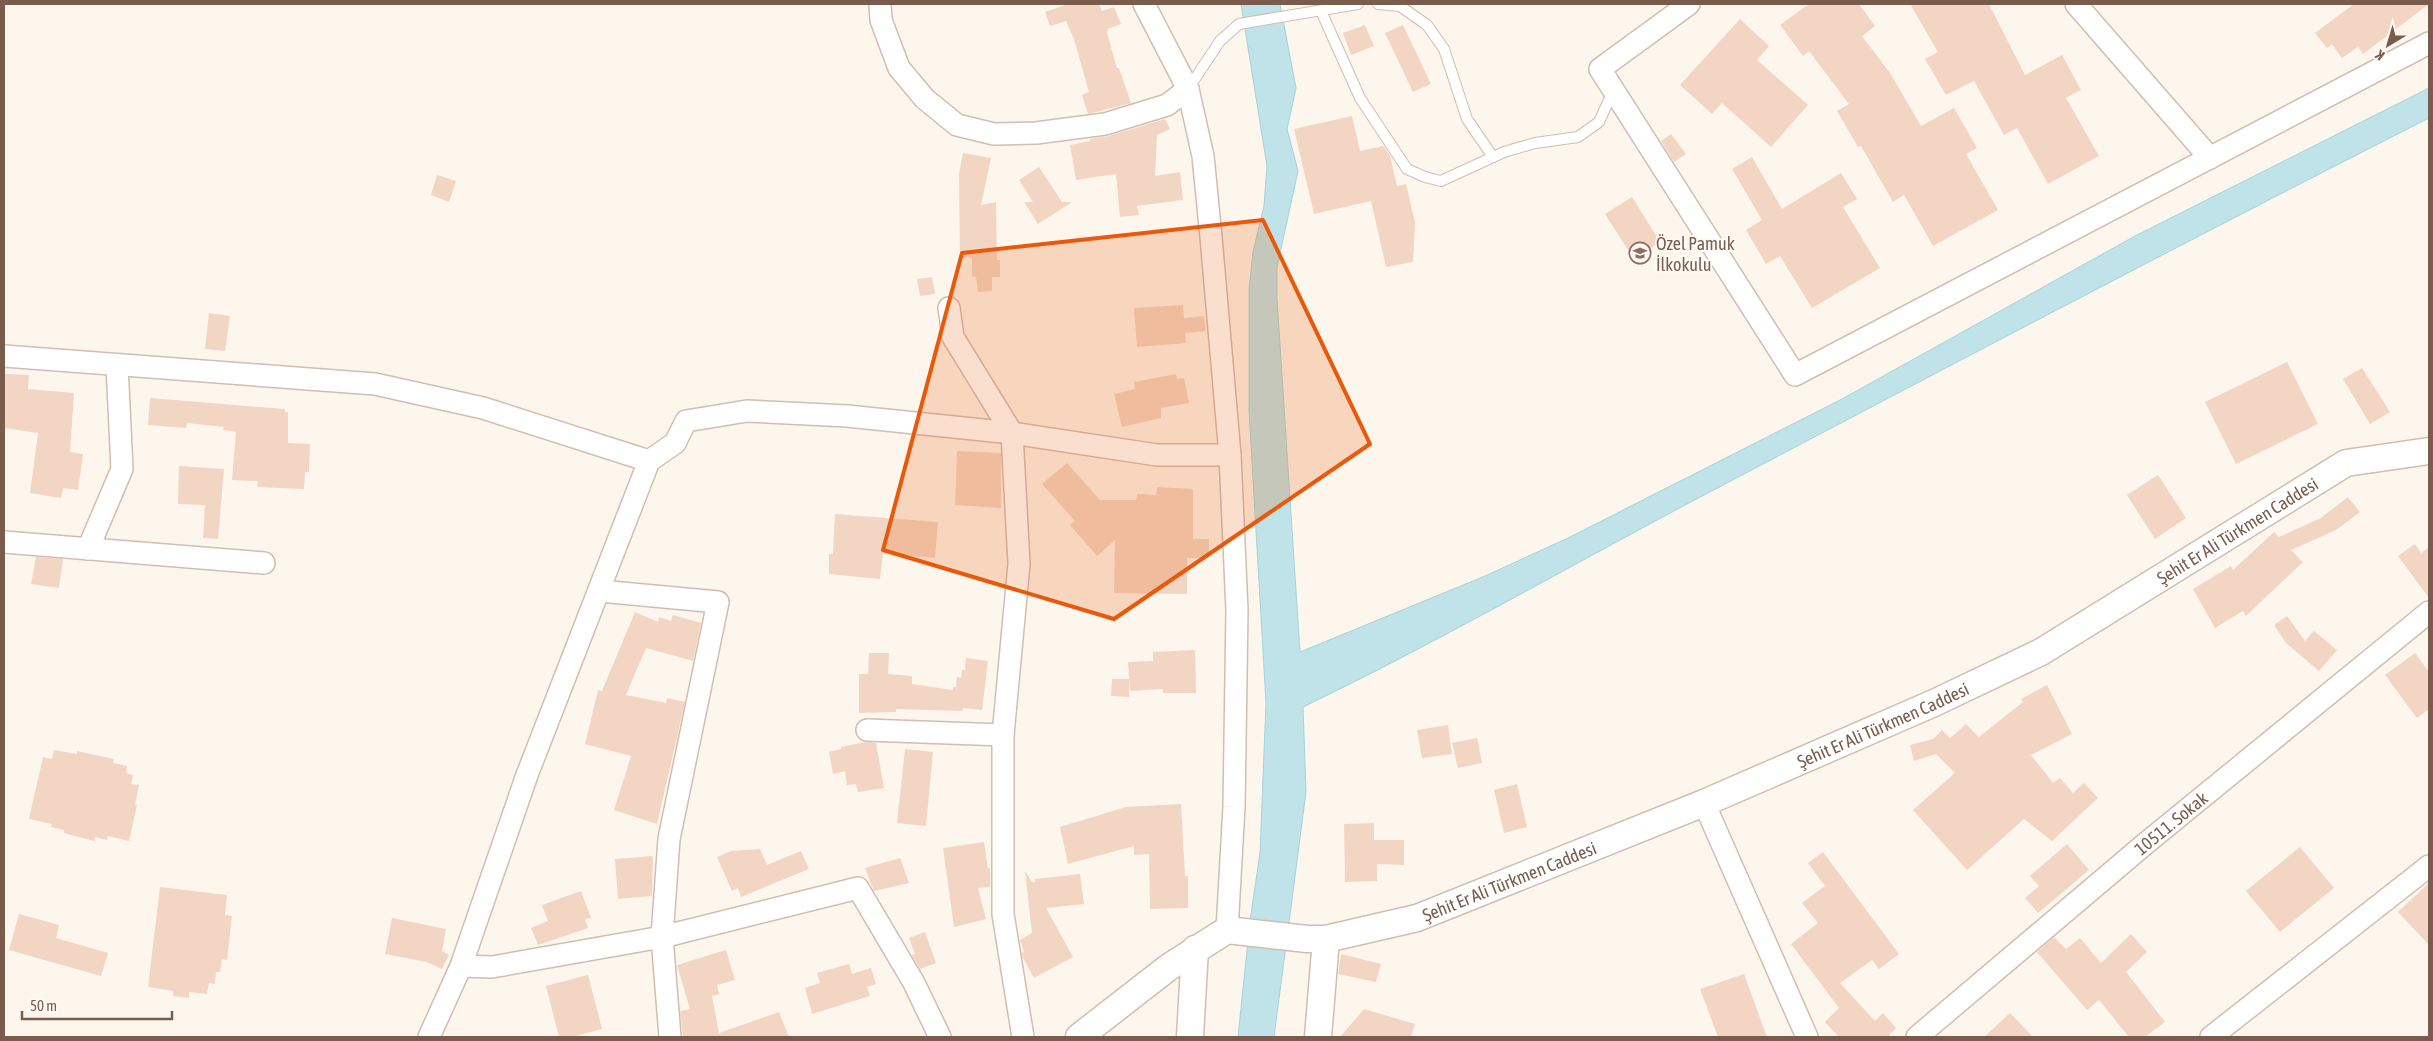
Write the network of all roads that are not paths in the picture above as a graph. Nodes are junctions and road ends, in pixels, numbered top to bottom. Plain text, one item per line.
1 (880, 4) edge
2 (1144, 4) edge
3 (1358, 4) edge
4 (1378, 4) edge
5 (1689, 4) edge
6 (2076, 4) edge
7 (1321, 11) junction
8 (2429, 43) edge
9 (1188, 89) junction
10 (1614, 90) junction
11 (1493, 157) junction
12 (2210, 158) junction
13 (949, 308) dead end
14 (4, 356) edge
15 (117, 365) junction
16 (1012, 433) junction
17 (2429, 451) edge
18 (1230, 455) junction
19 (649, 461) junction
20 (4, 542) edge
21 (88, 549) junction
22 (264, 563) dead end
23 (600, 591) junction
24 (2429, 612) edge
25 (867, 730) dead end
26 (1003, 735) junction
27 (1704, 803) junction
28 (2429, 866) edge
29 (1227, 930) junction
30 (662, 937) junction
31 (1316, 939) junction
32 (1195, 949) junction
33 (461, 966) junction
34 (429, 1037) edge
35 (670, 1037) edge
36 (940, 1037) edge
37 (1023, 1037) edge
38 (1079, 1037) edge
39 (1190, 1037) edge
40 (1318, 1037) edge
41 (1807, 1037) edge
42 (1917, 1037) edge
43 (2211, 1037) edge

1 - 9 street
2 - 9 street
3 - 7 lane
4 - 11 lane
5 - 10 street
6 - 12 street
7 - 9 lane
7 - 11 lane
8 - 12 street
9 - 18 street
10 - 11 lane
10 - 12 street
13 - 16 street
14 - 15 street
15 - 19 street
15 - 21 street
16 - 18 street
16 - 19 street
16 - 26 street
17 - 27 street, Şehit Er Ali Türkmen Caddesi
18 - 29 street
19 - 23 street
20 - 21 street
21 - 22 street
23 - 30 street
23 - 33 street
24 - 42 street, 10511. Sokak
25 - 26 street
26 - 37 street
27 - 31 street, Şehit Er Ali Türkmen Caddesi
27 - 41 street
28 - 43 street
29 - 31 street, Şehit Er Ali Türkmen Caddesi
29 - 32 street
30 - 33 street
30 - 35 street
30 - 36 street
31 - 40 street
32 - 38 street
32 - 39 street
33 - 34 street

